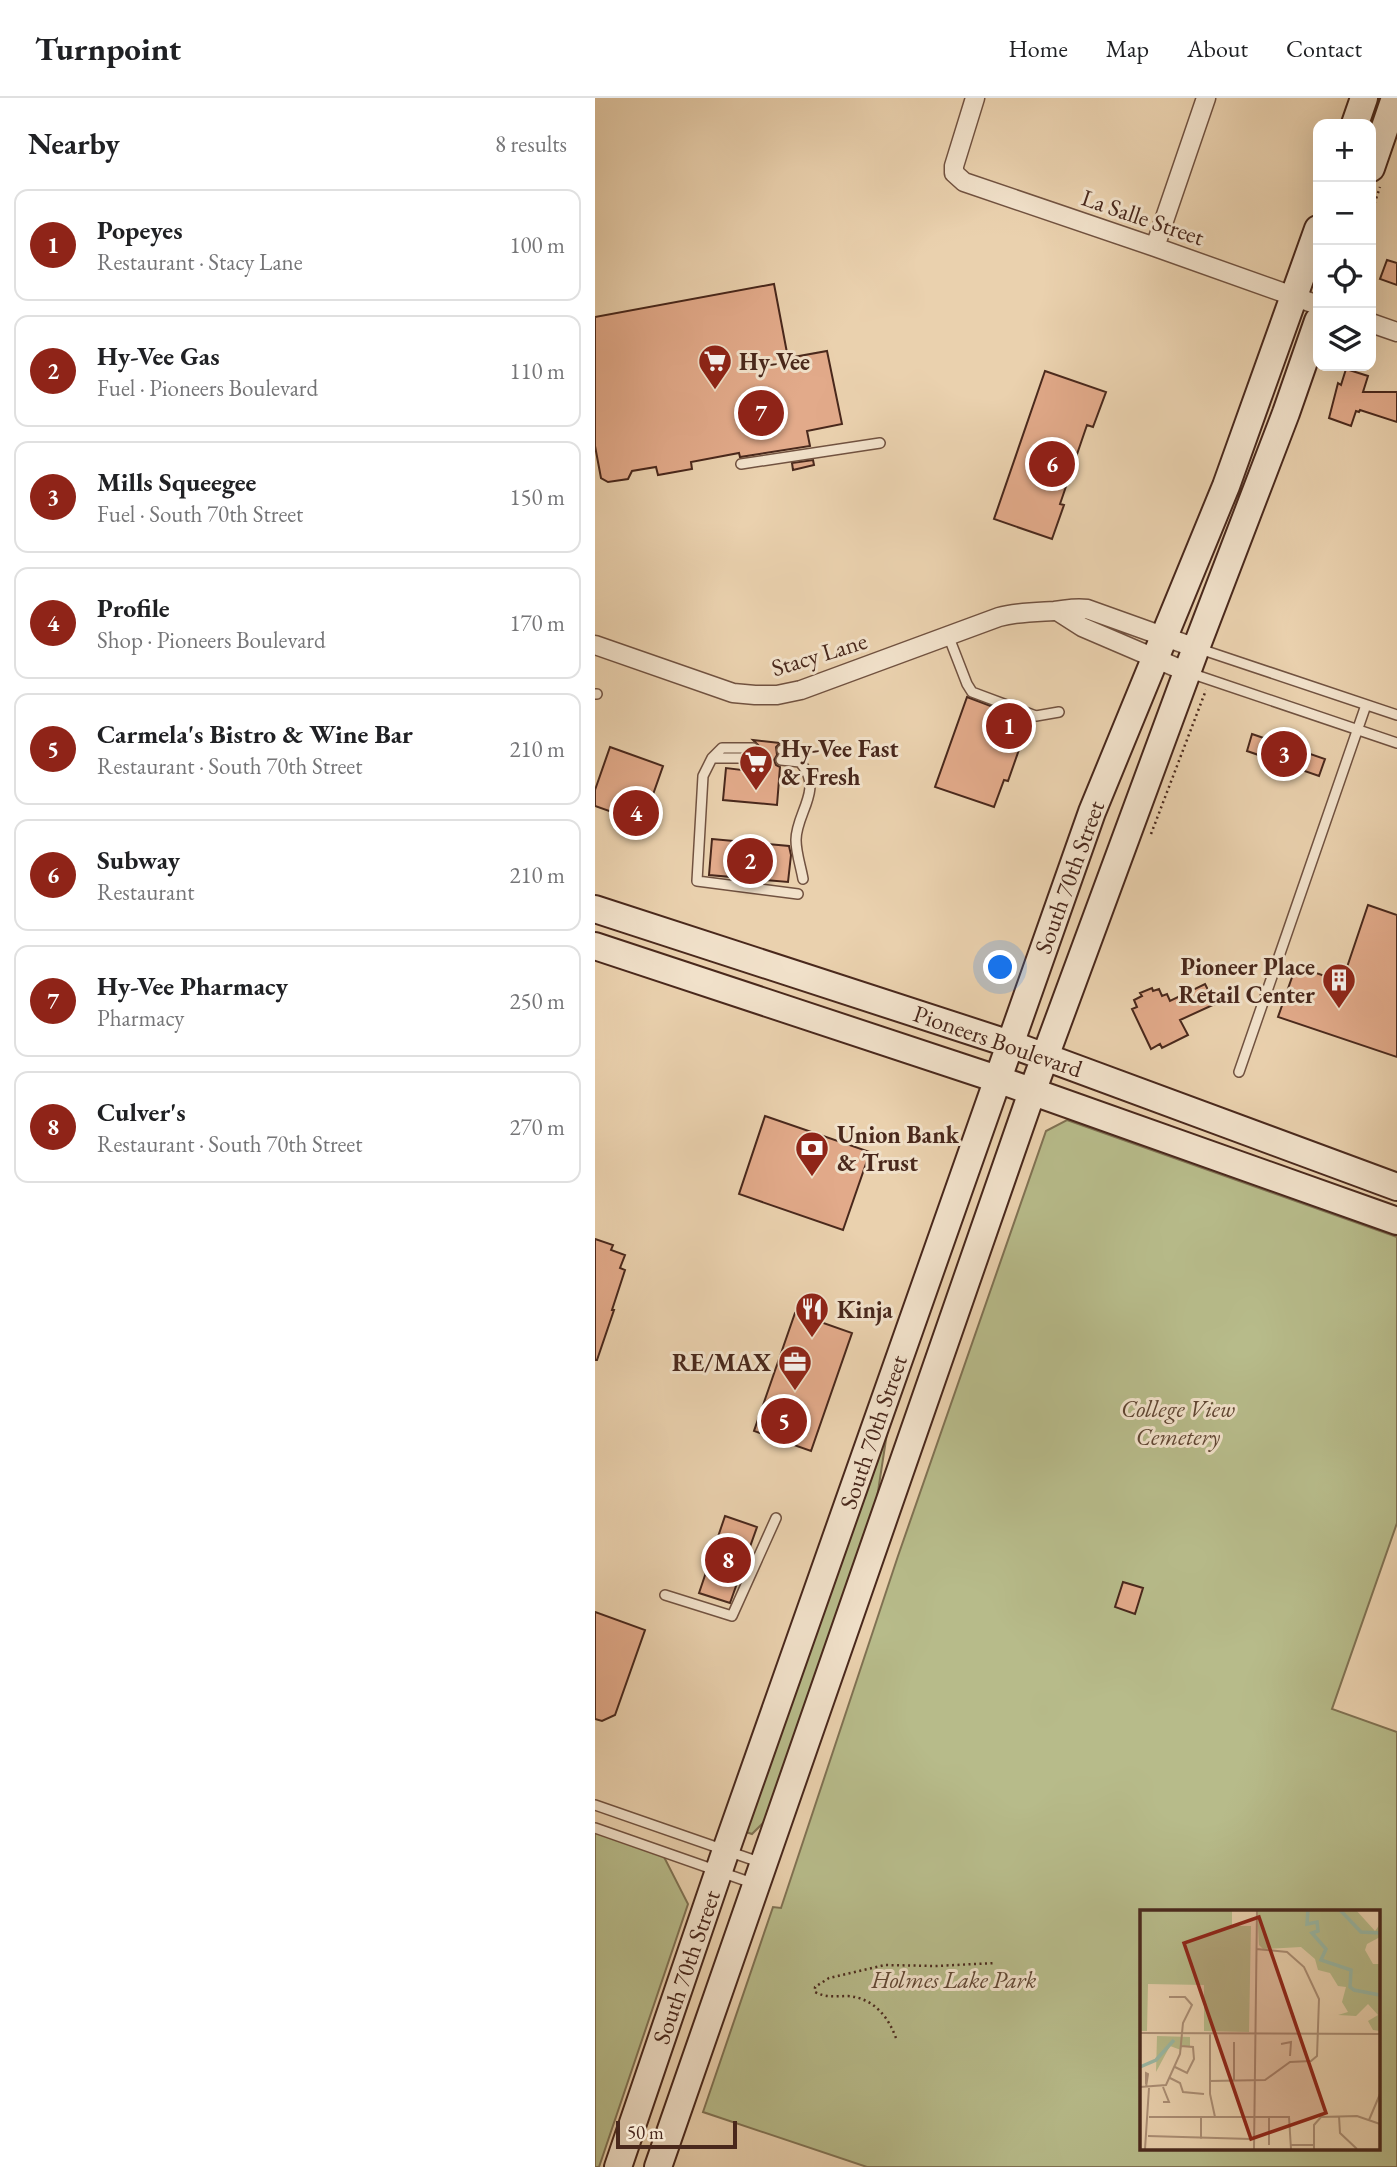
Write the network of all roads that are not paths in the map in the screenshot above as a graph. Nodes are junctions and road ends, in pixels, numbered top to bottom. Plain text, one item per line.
1 (975, 98) edge
2 (1206, 98) edge
3 (1364, 98) edge
4 (1395, 98) edge
5 (1357, 119) edge
6 (1376, 153) edge
7 (1315, 245) edge
8 (1155, 247) junction
9 (1306, 301) edge
10 (1376, 325) edge
11 (1397, 332) edge
12 (1313, 335) edge
13 (880, 443) dead end
14 (741, 464) dead end
15 (1057, 611) junction
16 (949, 635) junction
17 (595, 645) edge
18 (1159, 647) junction
19 (1191, 659) junction
20 (1366, 705) junction
21 (1059, 712) dead end
22 (1397, 715) edge
23 (1357, 730) junction
24 (1397, 743) edge
25 (752, 753) dead end
26 (782, 755) dead end
27 (803, 879) dead end
28 (798, 894) dead end
29 (595, 909) edge
30 (595, 946) edge
31 (1010, 1044) junction
32 (1045, 1056) junction
33 (1239, 1072) dead end
34 (997, 1079) junction
35 (1032, 1092) junction
36 (1397, 1187) edge
37 (1397, 1221) edge
38 (776, 1518) dead end
39 (665, 1595) dead end
40 (595, 1805) edge
41 (595, 1828) edge
42 (722, 1861) junction
43 (760, 1875) junction
44 (618, 2167) edge
45 (658, 2167) edge

1 - 8 street, La Salle Street
2 - 8 street
3 - 5 main road
4 - 6 main road
7 - 9 main road, South 70th Street
8 - 9 street, La Salle Street
9 - 18 main road, South 70th Street
10 - 11 street
12 - 19 main road, South 70th Street
13 - 14 lane
15 - 16 street, Stacy Lane
15 - 18 street, Stacy Lane
15 - 18 street, Stacy Lane
16 - 17 street, Stacy Lane
16 - 21 lane
18 - 19 street, Stacy Lane
18 - 19 street, Stacy Lane
18 - 31 main road, South 70th Street
19 - 20 lane, Stacy Lane
19 - 23 lane, Stacy Lane
19 - 32 main road, South 70th Street
20 - 22 lane, Stacy Lane
20 - 23 lane
23 - 24 lane, Stacy Lane
23 - 33 lane
25 - 28 lane
26 - 27 lane
29 - 31 main road, Pioneers Boulevard
30 - 34 main road, Pioneers Boulevard
31 - 32 main road, Pioneers Boulevard
31 - 34 main road, South 70th Street
32 - 35 main road, South 70th Street
32 - 36 main road, Pioneers Boulevard
34 - 35 main road, Pioneers Boulevard
34 - 42 main road, South 70th Street
35 - 37 main road, Pioneers Boulevard
35 - 43 main road, South 70th Street
38 - 39 lane
40 - 42 lane
41 - 42 lane
42 - 43 lane
42 - 43 lane
42 - 44 main road, South 70th Street
43 - 45 main road, South 70th Street

